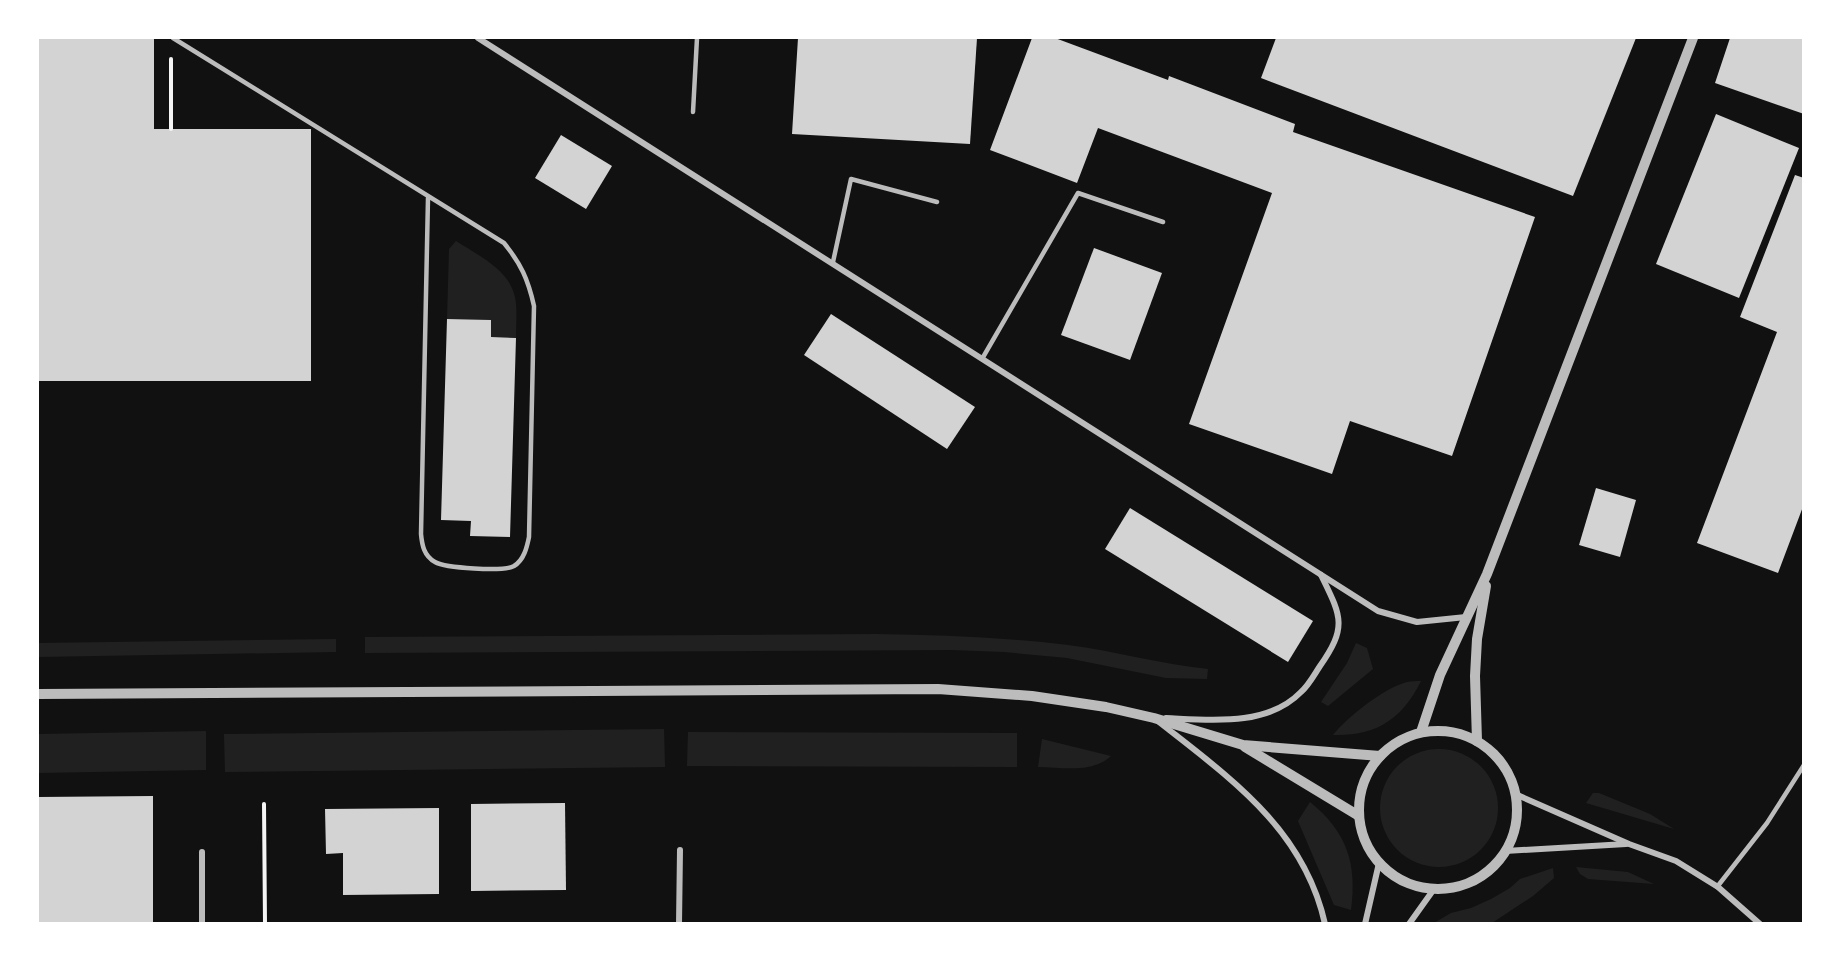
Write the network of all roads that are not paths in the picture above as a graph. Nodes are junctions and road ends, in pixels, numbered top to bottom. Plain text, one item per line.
1 (173, 38) edge
2 (478, 38) edge
3 (697, 38) edge
4 (1693, 38) edge
5 (693, 112) dead end
6 (428, 198) junction
7 (937, 202) dead end
8 (1163, 222) dead end
9 (833, 262) junction
10 (982, 359) junction
11 (1321, 574) junction
12 (1487, 574) junction
13 (1466, 617) junction
14 (38, 694) edge
15 (1154, 718) junction
16 (1420, 732) junction
17 (1477, 741) junction
18 (1243, 745) junction
19 (1380, 756) junction
20 (1803, 765) edge
21 (1515, 794) junction
22 (1359, 816) junction
23 (1629, 844) junction
24 (680, 850) dead end
25 (1505, 851) junction
26 (202, 852) dead end
27 (1379, 862) junction
28 (1717, 887) junction
29 (1434, 889) junction
30 (202, 924) edge
31 (679, 924) edge
32 (1325, 924) edge
33 (1365, 924) edge
34 (1409, 924) edge
35 (1760, 924) edge

1 - 6 lane
2 - 9 street
3 - 5 lane
4 - 12 street
6 - 6 lane
7 - 9 lane
8 - 10 lane
9 - 10 street
10 - 11 street
11 - 13 street
11 - 15 street
12 - 13 street
12 - 17 street
13 - 16 street
14 - 15 street
15 - 18 street
15 - 32 street
16 - 17 street
16 - 19 street
17 - 21 street
18 - 19 street
18 - 22 street
19 - 22 street
20 - 28 lane
21 - 23 street
21 - 25 street
22 - 27 street
23 - 25 street
23 - 28 street
24 - 31 street
25 - 29 street
26 - 30 street
27 - 29 street
27 - 33 street
28 - 35 street
29 - 34 street

